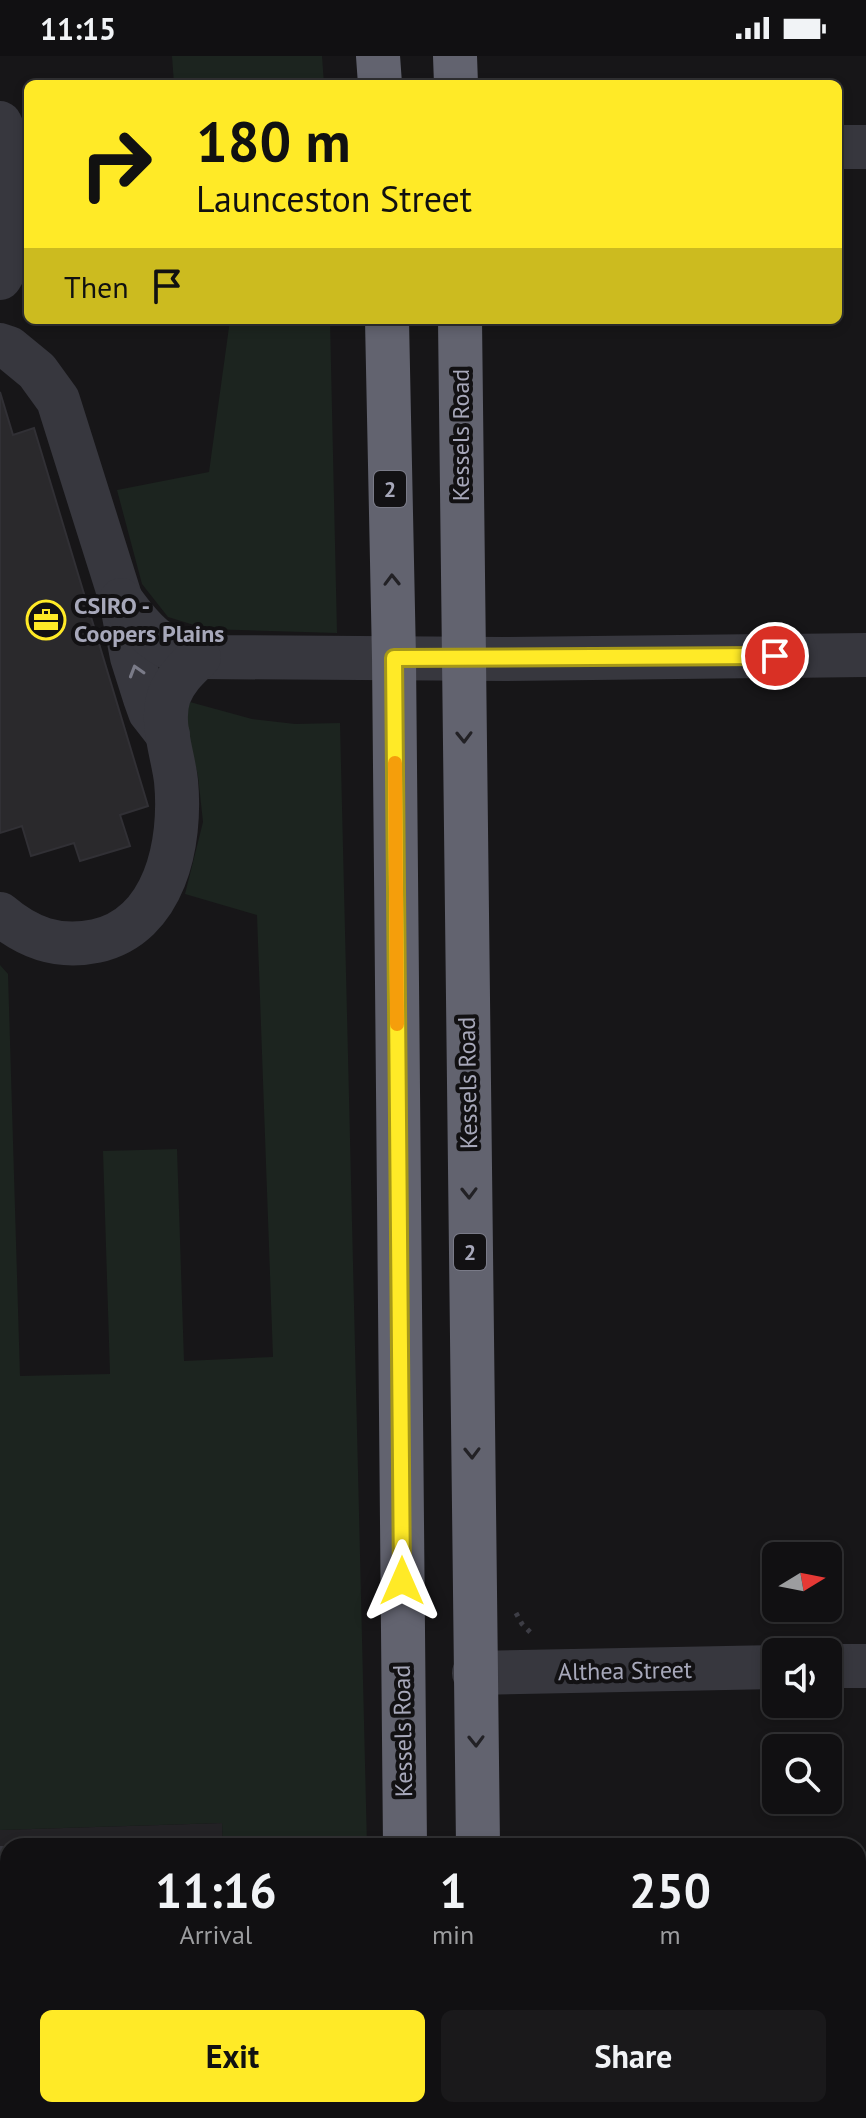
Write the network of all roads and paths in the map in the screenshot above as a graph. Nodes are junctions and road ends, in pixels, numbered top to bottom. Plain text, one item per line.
1 (378, 56) edge
2 (455, 56) edge
3 (380, 80) edge
4 (456, 80) edge
5 (0, 123) edge
6 (842, 147) edge
7 (866, 147) edge
8 (0, 278) edge
9 (387, 324) edge
10 (460, 324) edge
11 (0, 345) edge
12 (121, 600) junction
13 (866, 655) edge
14 (199, 657) junction
15 (394, 658) junction
16 (463, 659) junction
17 (168, 735) junction
18 (0, 914) edge
19 (842, 1666) edge
20 (866, 1666) edge
21 (762, 1667) edge
22 (474, 1673) junction
23 (405, 1838) edge
24 (478, 1838) edge

1 - 3 highway
2 - 4 highway
5 - 8 street
6 - 7 street
15 -> 9 highway, Kessels Road / 2
10 - 16 highway, Kessels Road / 2
11 - 12 street
12 - 14 street
17 -> 12 street
13 - 16 street
14 - 15 street
14 - 17 street
15 - 16 street
15 - 23 highway, Kessels Road / 2
16 -> 22 highway, Kessels Road / 2
17 - 18 street
19 - 20 street
21 - 22 street, Althea Street
22 -> 24 highway, Kessels Road / 2

